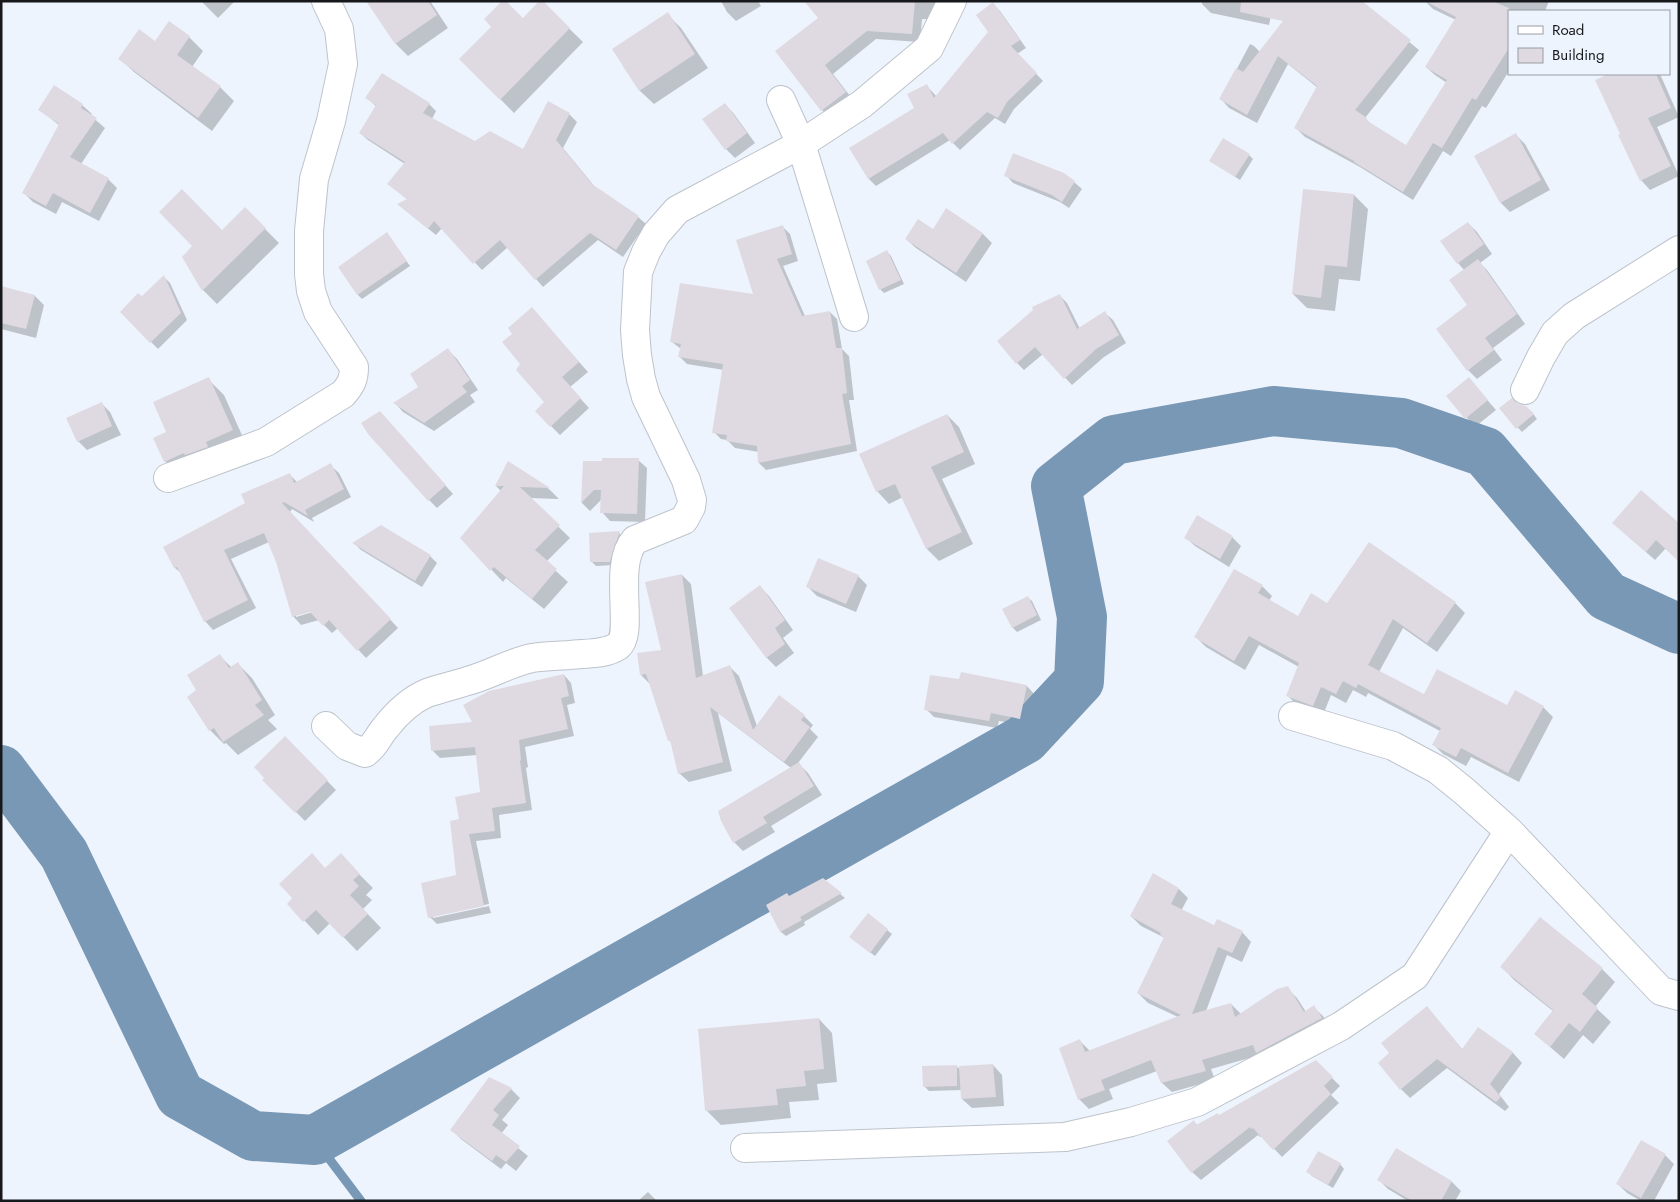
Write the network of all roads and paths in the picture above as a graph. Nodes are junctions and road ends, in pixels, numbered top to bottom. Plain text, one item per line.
1 (326, 1) edge
2 (952, 1) edge
3 (781, 100) dead end
4 (801, 144) junction
5 (1679, 250) edge
6 (854, 317) dead end
7 (1525, 390) dead end
8 (168, 478) dead end
9 (1293, 716) dead end
10 (326, 726) dead end
11 (1509, 831) junction
12 (1679, 996) edge
13 (745, 1148) dead end

1 - 8 street
2 - 4 street
3 - 4 street
4 - 6 street
4 - 10 street
5 - 7 street
9 - 11 street
11 - 12 street
11 - 13 street

